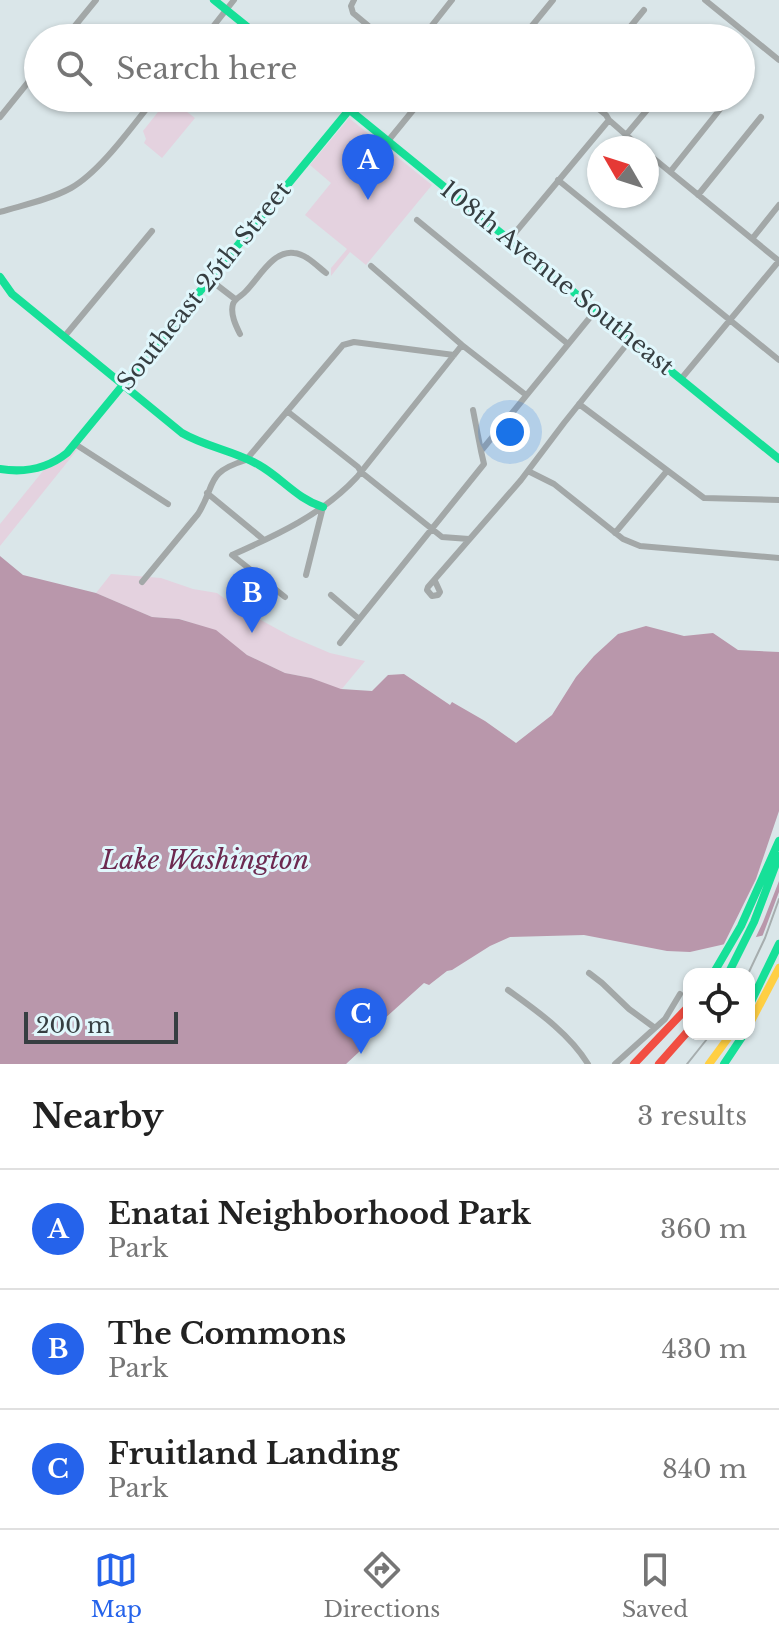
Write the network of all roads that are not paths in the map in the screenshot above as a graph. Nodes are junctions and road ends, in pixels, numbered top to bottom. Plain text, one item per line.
1 (96, 0) edge
2 (214, 0) edge
3 (234, 0) edge
4 (452, 0) edge
5 (553, 0) edge
6 (705, 0) edge
7 (352, 3) edge
8 (226, 10) junction
9 (644, 10) dead end
10 (76, 24) edge
11 (215, 24) edge
12 (244, 24) edge
13 (366, 24) edge
14 (433, 24) edge
15 (533, 24) edge
16 (632, 24) edge
17 (735, 24) edge
18 (755, 41) edge
19 (779, 60) edge
20 (24, 87) edge
21 (143, 112) edge
22 (347, 112) edge
23 (352, 112) edge
24 (412, 112) edge
25 (602, 112) edge
26 (645, 112) edge
27 (718, 112) edge
28 (0, 117) edge
29 (761, 117) dead end
30 (609, 120) junction
31 (626, 135) joint
32 (388, 141) junction
33 (659, 163) edge
34 (670, 172) junction
35 (558, 180) junction
36 (698, 195) junction
37 (779, 205) edge
38 (0, 212) edge
39 (417, 220) dead end
40 (152, 231) dead end
41 (752, 239) junction
42 (509, 240) junction
43 (779, 261) edge
44 (371, 266) dead end
45 (326, 273) dead end
46 (0, 278) edge
47 (209, 279) junction
48 (235, 299) junction
49 (596, 310) junction
50 (730, 321) junction
51 (240, 334) dead end
52 (64, 337) junction
53 (631, 339) junction
54 (568, 344) junction
55 (462, 345) junction
56 (454, 355) junction
57 (779, 360) edge
58 (681, 379) junction
59 (124, 385) junction
60 (526, 395) junction
61 (579, 404) junction
62 (473, 410) dead end
63 (287, 411) junction
64 (75, 444) junction
65 (481, 451) junction
66 (779, 459) edge
67 (246, 460) junction
68 (0, 469) edge
69 (528, 471) junction
70 (667, 471) junction
71 (361, 472) junction
72 (538, 476) junction
73 (521, 480) junction
74 (207, 493) junction
75 (779, 500) edge
76 (168, 504) dead end
77 (323, 507) junction
78 (432, 530) junction
79 (615, 533) junction
80 (469, 539) junction
81 (264, 540) junction
82 (779, 558) edge
83 (306, 575) dead end
84 (435, 581) dead end
85 (142, 582) dead end
86 (331, 595) dead end
87 (285, 597) dead end
88 (359, 619) junction
89 (340, 643) dead end
90 (779, 841) edge
91 (779, 856) edge
92 (779, 944) edge
93 (716, 968) edge
94 (731, 968) edge
95 (779, 968) edge
96 (589, 973) dead end
97 (508, 990) dead end
98 (680, 994) dead end
99 (755, 994) edge
100 (683, 1012) edge
101 (755, 1014) edge
102 (655, 1028) junction
103 (683, 1037) edge
104 (727, 1040) edge
105 (740, 1040) edge
106 (588, 1064) edge
107 (615, 1064) edge
108 (634, 1064) edge
109 (659, 1064) edge
110 (709, 1064) edge
111 (724, 1064) edge

1 - 10 street
2 - 8 main road
3 - 8 street
4 - 14 street
5 - 15 street
6 - 17 street
7 - 13 street
8 - 11 street
8 - 12 main road
9 - 16 street
18 - 19 street
20 - 28 street
21 - 38 street
22 - 47 main road, Southeast 25th Street
23 - 32 main road, 108th Avenue Southeast
24 - 32 street
25 - 30 street
26 - 31 street
27 - 34 street
29 - 36 street
30 - 31 street
30 - 35 street
32 - 42 main road, 108th Avenue Southeast
33 - 34 street
34 - 36 street
35 - 42 street
35 - 50 street
36 - 41 street
37 - 41 street
39 - 54 street
40 - 52 street
41 - 43 street
42 - 49 main road, 108th Avenue Southeast
43 - 50 street
44 - 55 street
45 - 48 street
46 - 52 main road
47 - 48 street
47 - 59 main road, Southeast 25th Street
48 - 51 street
49 - 53 main road, 108th Avenue Southeast
49 - 54 street
50 - 57 street
50 - 58 street
52 - 59 main road
53 - 58 main road, 108th Avenue Southeast
53 - 61 street
54 - 60 street
55 - 56 street
55 - 60 street
56 - 63 street
56 - 71 street
58 - 66 main road, 108th Avenue Southeast
59 - 64 main road, Southeast 25th Street
59 - 67 main road
60 - 65 street
61 - 69 street
61 - 70 street
62 - 65 street
63 - 67 street
63 - 71 street
64 - 68 main road, Southeast 25th Street
64 - 76 street
65 - 78 street
67 - 74 street
67 - 77 main road
69 - 72 street
69 - 73 street
70 - 75 street
70 - 79 street
71 - 77 street
71 - 78 street
72 - 73 street
72 - 79 street
73 - 80 street
74 - 81 street
74 - 85 street
77 - 81 street
77 - 83 street
78 - 80 street
78 - 88 street
79 - 82 street
80 - 84 street
81 - 87 street
86 - 88 street
88 - 89 street
90 - 93 main road
91 - 94 main road
92 - 99 main road
95 - 101 main road
96 - 102 street
97 - 106 street
98 - 102 street
100 - 108 main road
102 - 107 street
103 - 109 main road
104 - 110 main road
105 - 111 main road

